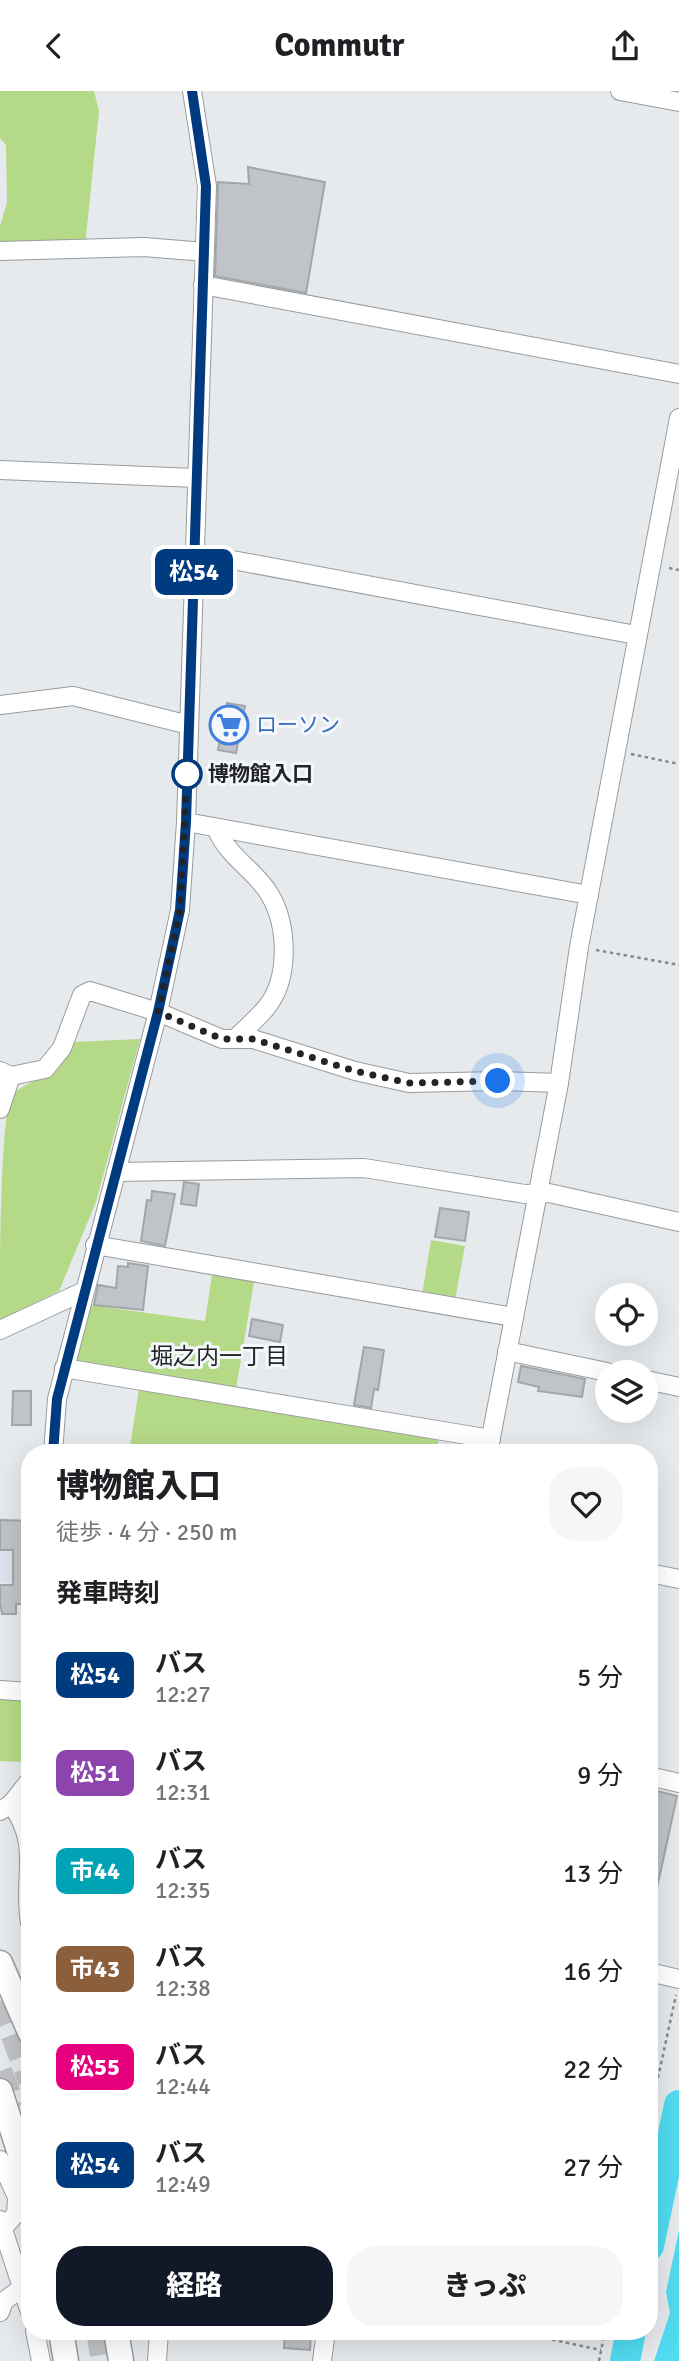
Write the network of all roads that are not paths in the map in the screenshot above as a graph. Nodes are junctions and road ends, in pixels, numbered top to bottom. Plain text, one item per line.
1 (192, 91) edge
2 (620, 91) edge
3 (679, 102) edge
4 (0, 251) edge
5 (205, 252) junction
6 (204, 285) junction
7 (679, 374) edge
8 (679, 418) edge
9 (0, 470) edge
10 (196, 478) junction
11 (195, 553) junction
12 (636, 635) junction
13 (0, 705) edge
14 (189, 725) junction
15 (186, 822) junction
16 (216, 828) junction
17 (589, 895) junction
18 (158, 1012) junction
19 (235, 1039) junction
20 (6, 1074) edge
21 (559, 1083) junction
22 (0, 1109) edge
23 (116, 1172) junction
24 (536, 1193) junction
25 (679, 1221) edge
26 (95, 1245) junction
27 (82, 1292) junction
28 (513, 1317) junction
29 (0, 1331) edge
30 (507, 1351) junction
31 (64, 1368) junction
32 (595, 1369) edge
33 (658, 1383) edge
34 (679, 1387) edge
35 (53, 1444) edge
36 (483, 1444) edge
37 (489, 1444) edge
38 (658, 1575) edge
39 (679, 1579) edge
40 (0, 1690) edge
41 (21, 1691) edge
42 (658, 1781) edge
43 (679, 1783) edge
44 (21, 1790) edge
45 (6, 1808) edge
46 (21, 1817) edge
47 (0, 1960) edge
48 (658, 1976) edge
49 (21, 1983) edge
50 (678, 1986) edge
51 (21, 2010) edge
52 (1, 2097) tunnel mouth
53 (21, 2158) edge
54 (0, 2160) edge
55 (1, 2224) edge
56 (21, 2281) edge
57 (21, 2288) edge
58 (0, 2312) edge
59 (37, 2340) edge
60 (62, 2340) edge
61 (118, 2340) edge
62 (158, 2340) edge
63 (325, 2340) edge
64 (41, 2361) edge
65 (66, 2361) edge
66 (121, 2361) edge
67 (157, 2361) edge
68 (322, 2361) edge

1 - 5 street
2 - 3 street
4 - 5 street
5 - 6 street
6 - 7 street
6 - 10 street
8 - 12 street
9 - 10 street
10 - 11 street
11 - 12 street
11 - 14 street
12 - 17 street
13 - 14 street
14 - 15 street
15 - 16 street
15 - 18 street
16 - 17 street
16 - 19 street
17 - 21 street
18 - 19 street
18 - 20 street
18 - 23 street
19 - 21 street
20 - 22 street
21 - 24 street
23 - 24 street
23 - 26 street
24 - 25 street
24 - 28 street
26 - 27 street
26 - 28 street
27 - 29 street
27 - 31 street
28 - 30 street
30 - 32 street
30 - 37 street
31 - 35 street
31 - 36 street
33 - 34 street
38 - 39 street
40 - 41 street
42 - 43 street
44 - 45 street
45 - 46 street
47 - 49 street
47 - 51 highway
48 - 50 street
52 - 53 highway
54 - 55 street
55 - 56 street
57 - 58 street
59 - 64 street
60 - 65 highway
61 - 66 highway
62 - 67 street
63 - 68 street

